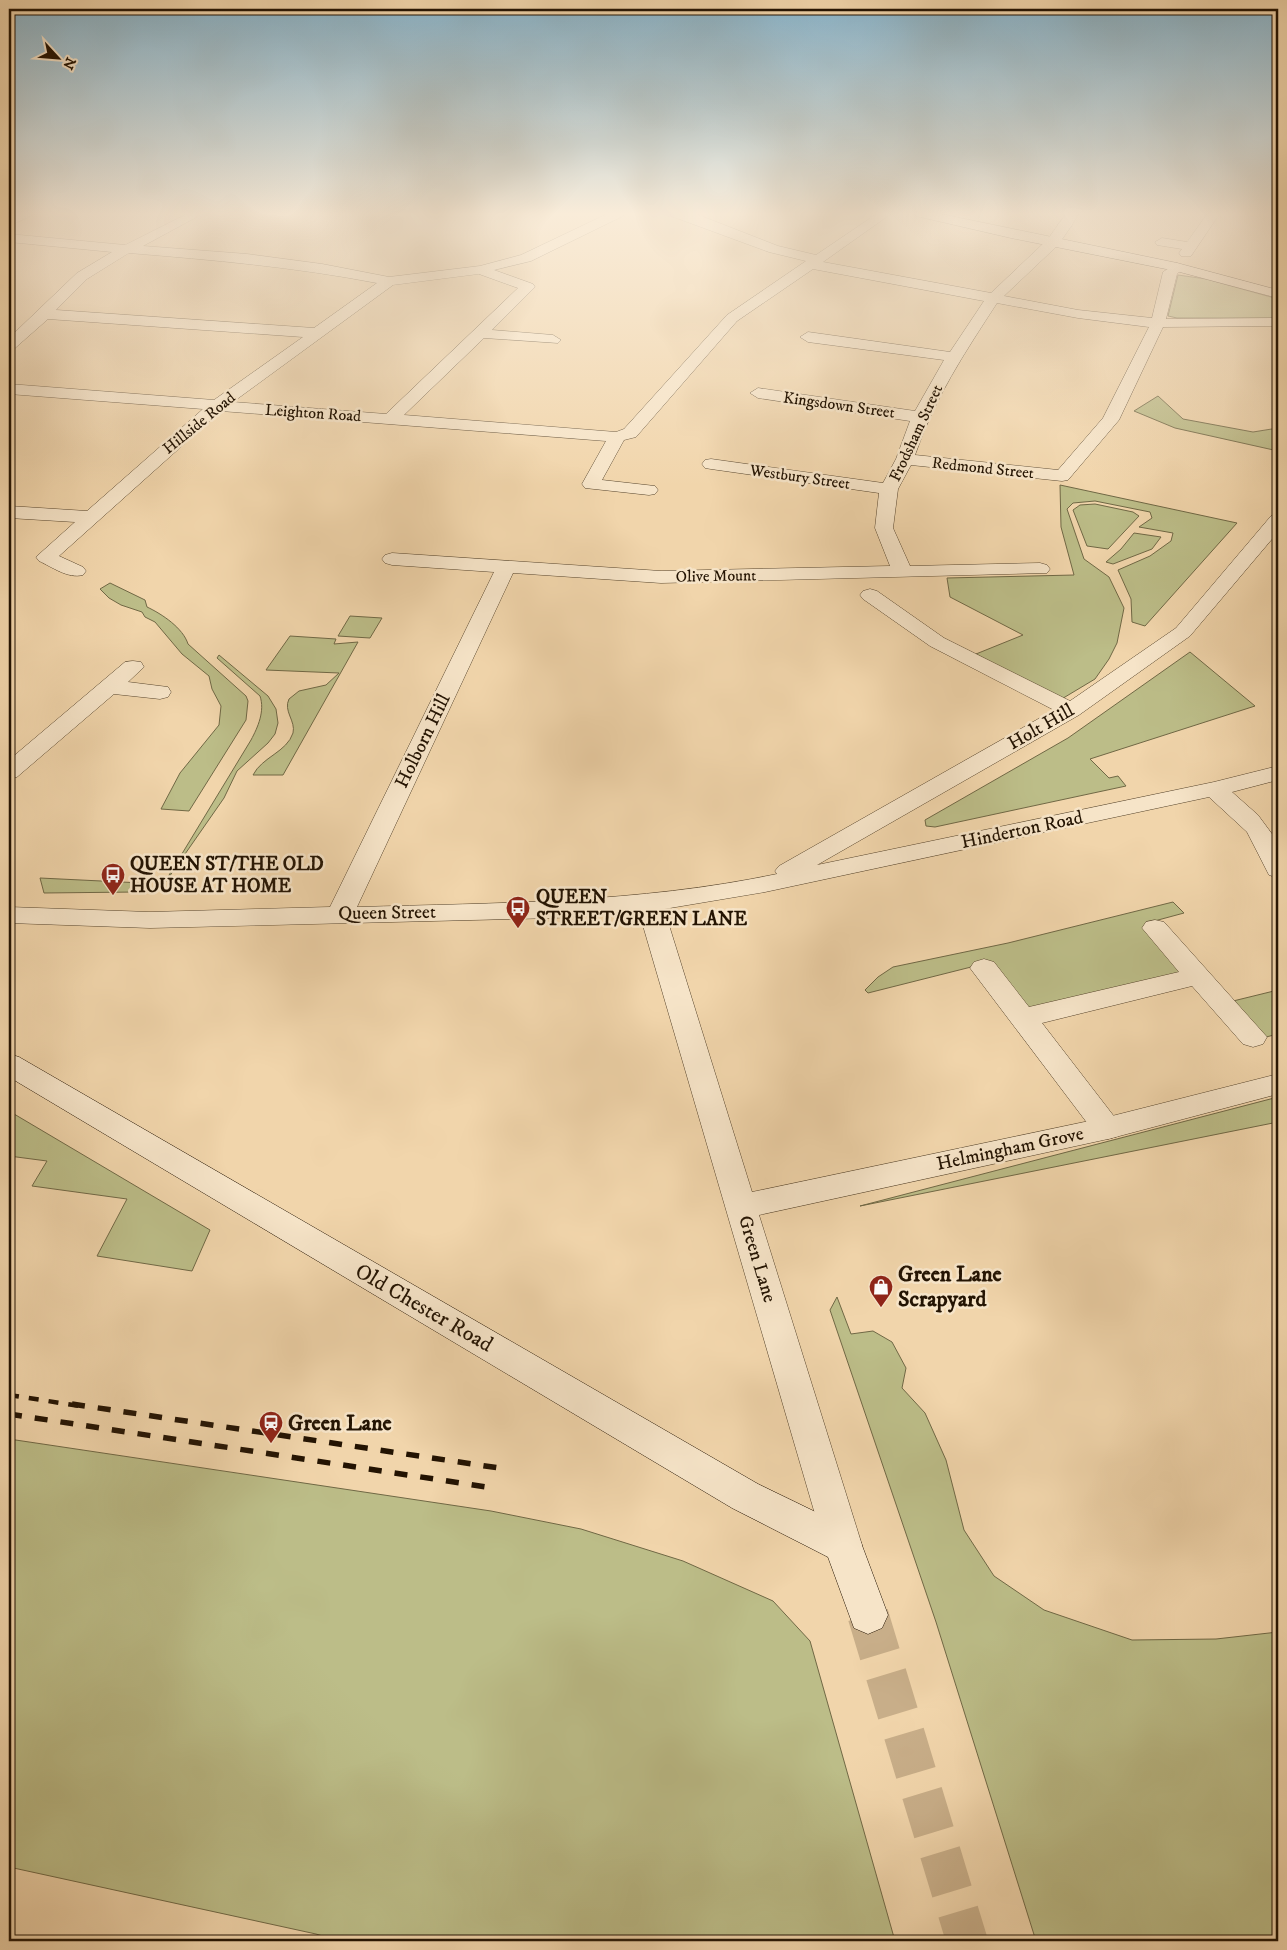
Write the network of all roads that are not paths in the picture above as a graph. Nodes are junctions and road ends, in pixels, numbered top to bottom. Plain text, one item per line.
1 (54, 304) edge
2 (356, 304) edge
3 (510, 304) edge
4 (752, 304) edge
5 (990, 304) edge
6 (1021, 304) edge
7 (1162, 304) edge
8 (44, 314) junction
9 (1278, 322) edge
10 (1158, 323) junction
11 (480, 333) junction
12 (314, 334) junction
13 (808, 337) dead end
14 (553, 340) dead end
15 (9, 346) edge
16 (954, 357) junction
17 (9, 389) edge
18 (758, 393) dead end
19 (217, 406) junction
20 (920, 417) junction
21 (390, 419) junction
22 (617, 437) junction
23 (904, 460) junction
24 (711, 464) dead end
25 (889, 489) junction
26 (649, 490) dead end
27 (9, 512) edge
28 (88, 517) junction
29 (1278, 520) edge
30 (392, 559) dead end
31 (506, 568) junction
32 (1040, 569) dead end
33 (76, 571) dead end
34 (902, 571) junction
35 (870, 596) dead end
36 (133, 667) dead end
37 (110, 687) junction
38 (160, 692) dead end
39 (1071, 710) junction
40 (9, 772) edge
41 (1278, 773) edge
42 (1214, 789) junction
43 (1278, 870) edge
44 (765, 884) junction
45 (649, 903) junction
46 (9, 914) edge
47 (340, 914) junction
48 (1155, 928) dead end
49 (984, 968) dead end
50 (1198, 976) junction
51 (1023, 1018) junction
52 (1253, 1037) dead end
53 (9, 1064) edge
54 (1278, 1084) edge
55 (1108, 1128) junction
56 (741, 1208) junction
57 (843, 1545) junction
58 (868, 1614) tunnel mouth

1 - 8 street
2 - 12 street, Hillside Road
3 - 11 street
4 - 22 street
5 - 16 street, Frodsham Street
6 - 10 street
7 - 10 street
8 - 12 street
8 - 15 street
9 - 10 street
10 - 23 street, Redmond Street
11 - 14 street
11 - 21 street
12 - 19 street, Hillside Road
13 - 16 street
16 - 20 street, Frodsham Street
17 - 19 street, Leighton Road
18 - 20 street, Kingsdown Street
19 - 21 street, Leighton Road
19 - 28 street, Hillside Road
20 - 23 street, Frodsham Street
21 - 22 street, Leighton Road
22 - 26 street
23 - 25 street, Frodsham Street
24 - 25 street, Westbury Street
25 - 34 street, Frodsham Street
27 - 28 street
28 - 33 street, Hillside Road
29 - 39 street, Holt Hill
30 - 31 street, Olive Mount
31 - 34 street, Olive Mount
31 - 47 street, Holborn Hill
32 - 34 street, Olive Mount
35 - 39 street
36 - 37 street
37 - 38 street
37 - 40 street
39 - 44 street, Holt Hill
41 - 42 street, Hinderton Road
42 - 43 street
42 - 44 street, Hinderton Road
44 - 45 street, Queen Street
45 - 47 street, Queen Street
45 - 56 street, Green Lane
46 - 47 street, Queen Street
48 - 50 street
49 - 51 street
50 - 51 street
50 - 52 street
51 - 55 street
53 - 57 street, Old Chester Road
54 - 55 street, Helmingham Grove
55 - 56 street, Helmingham Grove
56 - 57 street, Green Lane
57 - 58 street, Green Lane

